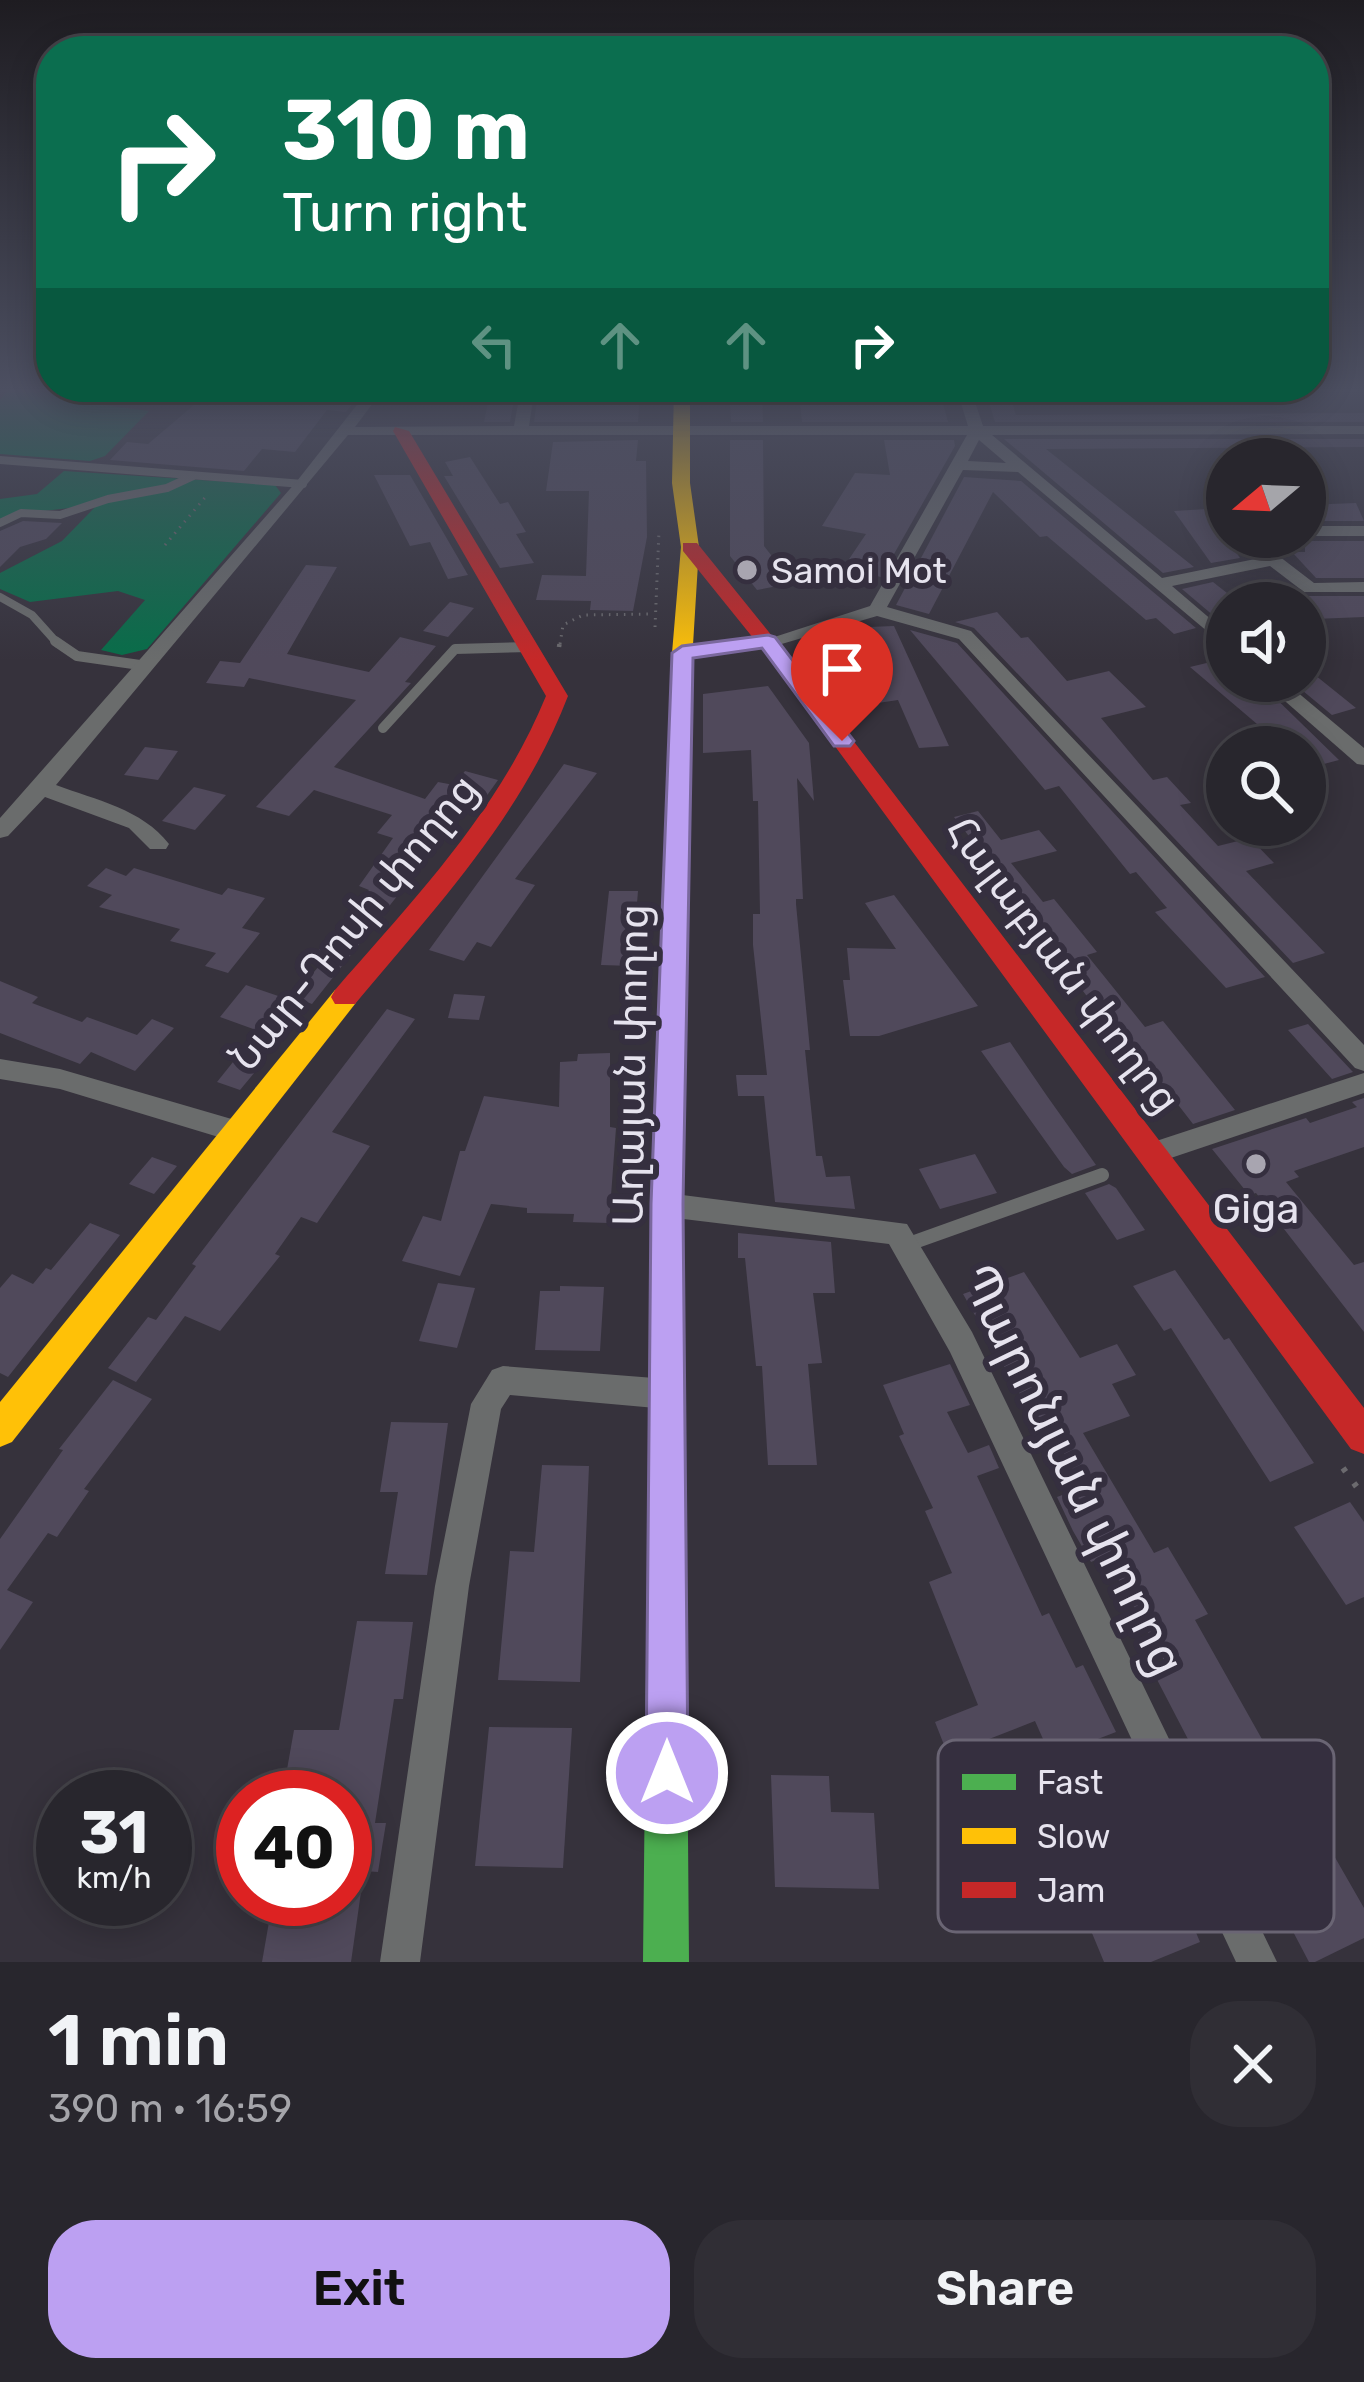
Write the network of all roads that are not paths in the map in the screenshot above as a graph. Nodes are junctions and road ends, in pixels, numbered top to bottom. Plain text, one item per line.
1 (187, 479) edge
2 (229, 479) edge
3 (306, 479) edge
4 (429, 479) edge
5 (681, 479) edge
6 (949, 479) edge
7 (1034, 479) edge
8 (302, 484) junction
9 (0, 523) edge
10 (1364, 530) edge
11 (1326, 531) edge
12 (690, 547) junction
13 (1270, 558) edge
14 (1273, 560) junction
15 (1158, 584) junction
16 (1364, 587) edge
17 (0, 597) edge
18 (877, 610) junction
19 (1206, 624) edge
20 (768, 641) junction
21 (682, 653) junction
22 (536, 657) junction
23 (147, 665) junction
24 (1297, 702) edge
25 (383, 728) dead end
26 (1332, 731) junction
27 (1364, 731) edge
28 (1364, 760) edge
29 (42, 788) junction
30 (0, 831) edge
31 (158, 844) dead end
32 (1364, 1060) edge
33 (0, 1069) edge
34 (1364, 1083) edge
35 (235, 1131) junction
36 (1153, 1153) junction
37 (1102, 1175) dead end
38 (667, 1204) junction
39 (904, 1246) junction
40 (667, 1394) junction
41 (0, 1430) edge
42 (1364, 1436) edge
43 (1151, 1740) edge
44 (1243, 1932) edge
45 (400, 1962) edge
46 (666, 1962) edge
47 (1257, 1962) edge

1 - 9 lane
2 - 8 lane
3 - 8 street
4 - 22 street, Նար-Դոսի փողոց
5 - 12 street, Աղայան փողոց
6 - 18 street
7 - 15 street
8 - 23 street
10 - 11 street
12 - 20 street, Հալաբյան փողոց
12 - 21 street, Աղայան փողոց
13 - 14 street
14 - 15 street
14 - 16 street
15 - 19 street
17 - 23 lane
18 - 20 street
18 - 32 street
20 - 21 street
20 - 36 street, Հալաբյան փողոց
21 - 38 street, Աղայան փողոց
22 - 25 lane
22 - 35 street, Նար-Դոսի փողոց
23 - 29 street
24 - 26 street
26 - 27 street
26 - 28 street
29 - 30 street
29 - 31 street
33 - 35 street
34 - 36 street
35 - 41 street, Նար-Դոսի փողոց
36 - 42 street, Հալաբյան փողոց
37 - 39 lane
38 - 39 street, Պարոնյան փողոց
38 - 40 street, Աղայան փողոց
39 - 43 street, Պարոնյան փողոց
40 - 45 street
40 - 46 street, Աղայան փողոց
44 - 47 street, Պարոնյան փողոց

